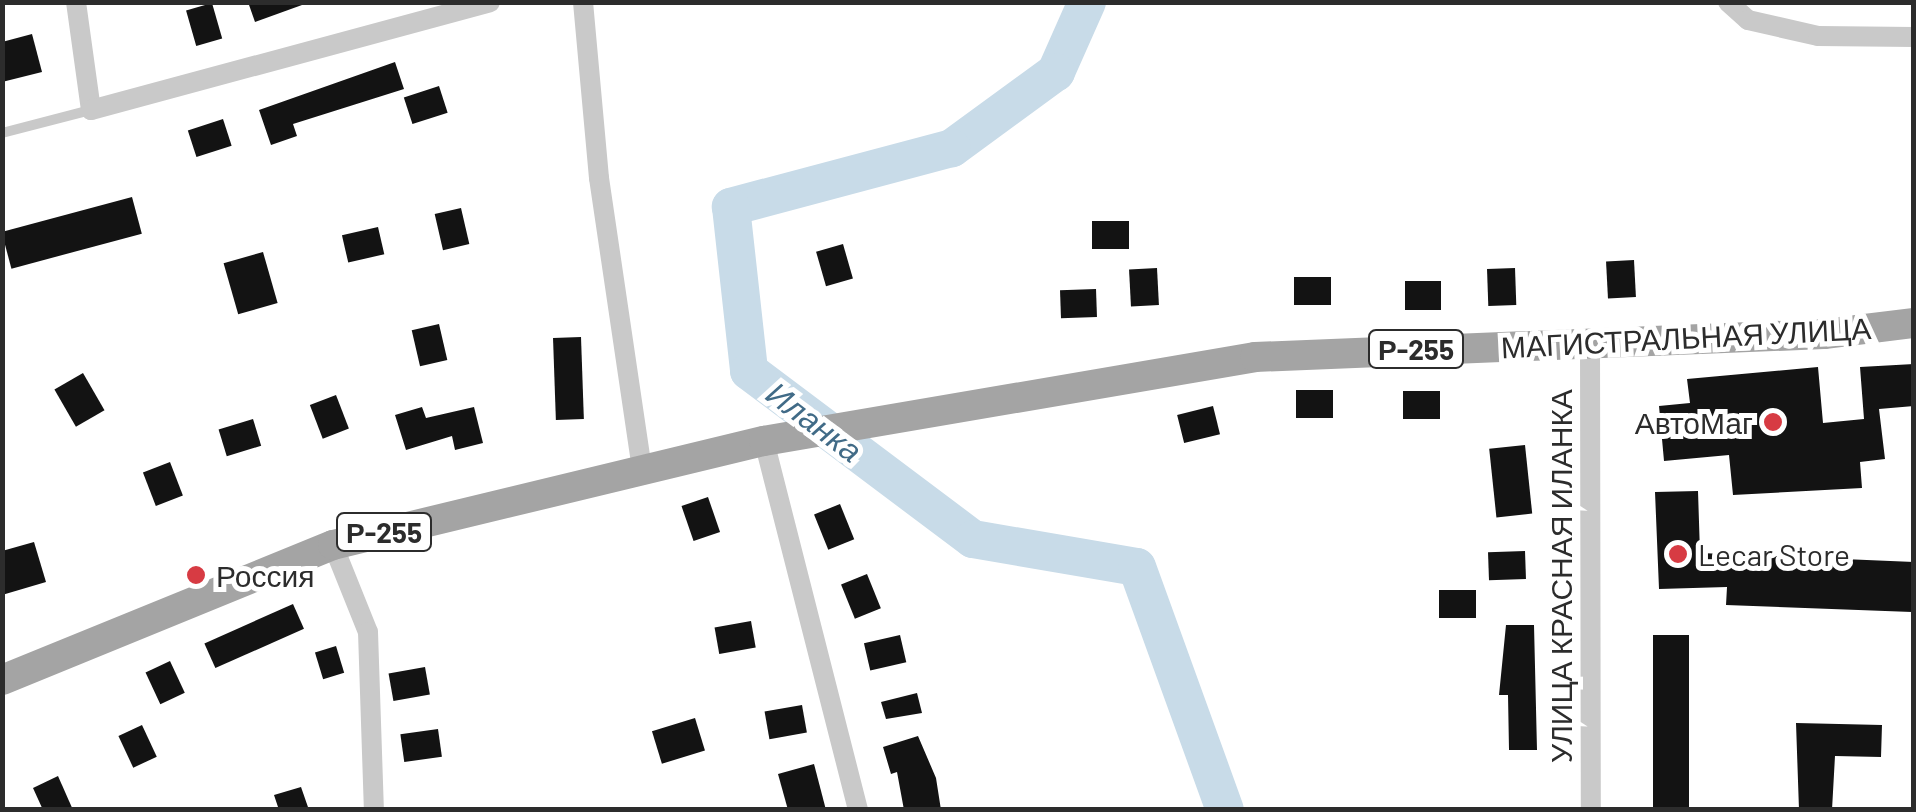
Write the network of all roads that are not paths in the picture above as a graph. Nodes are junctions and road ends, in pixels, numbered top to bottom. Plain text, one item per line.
1 (76, 2) edge
2 (490, 2) edge
3 (582, 2) edge
4 (1728, 2) edge
5 (1914, 37) edge
6 (91, 110) junction
7 (2, 133) edge
8 (1914, 323) edge
9 (1590, 343) junction
10 (774, 440) junction
11 (642, 468) junction
12 (333, 545) junction
13 (2, 680) edge
14 (374, 810) edge
15 (858, 810) edge
16 (1591, 810) edge

1 - 6 street
2 - 6 street
3 - 11 street
4 - 5 street
6 - 7 lane
8 - 9 main road, МАГИСТРАЛЬНАЯ УЛИЦА / Р-255
9 - 10 main road, МАГИСТРАЛЬНАЯ УЛИЦА / Р-255
9 - 16 street, УЛИЦА КРАСНАЯ ИЛАНКА
10 - 11 main road, Р-255
10 - 15 street
11 - 12 main road, Р-255
12 - 13 main road, Р-255
12 - 14 street

